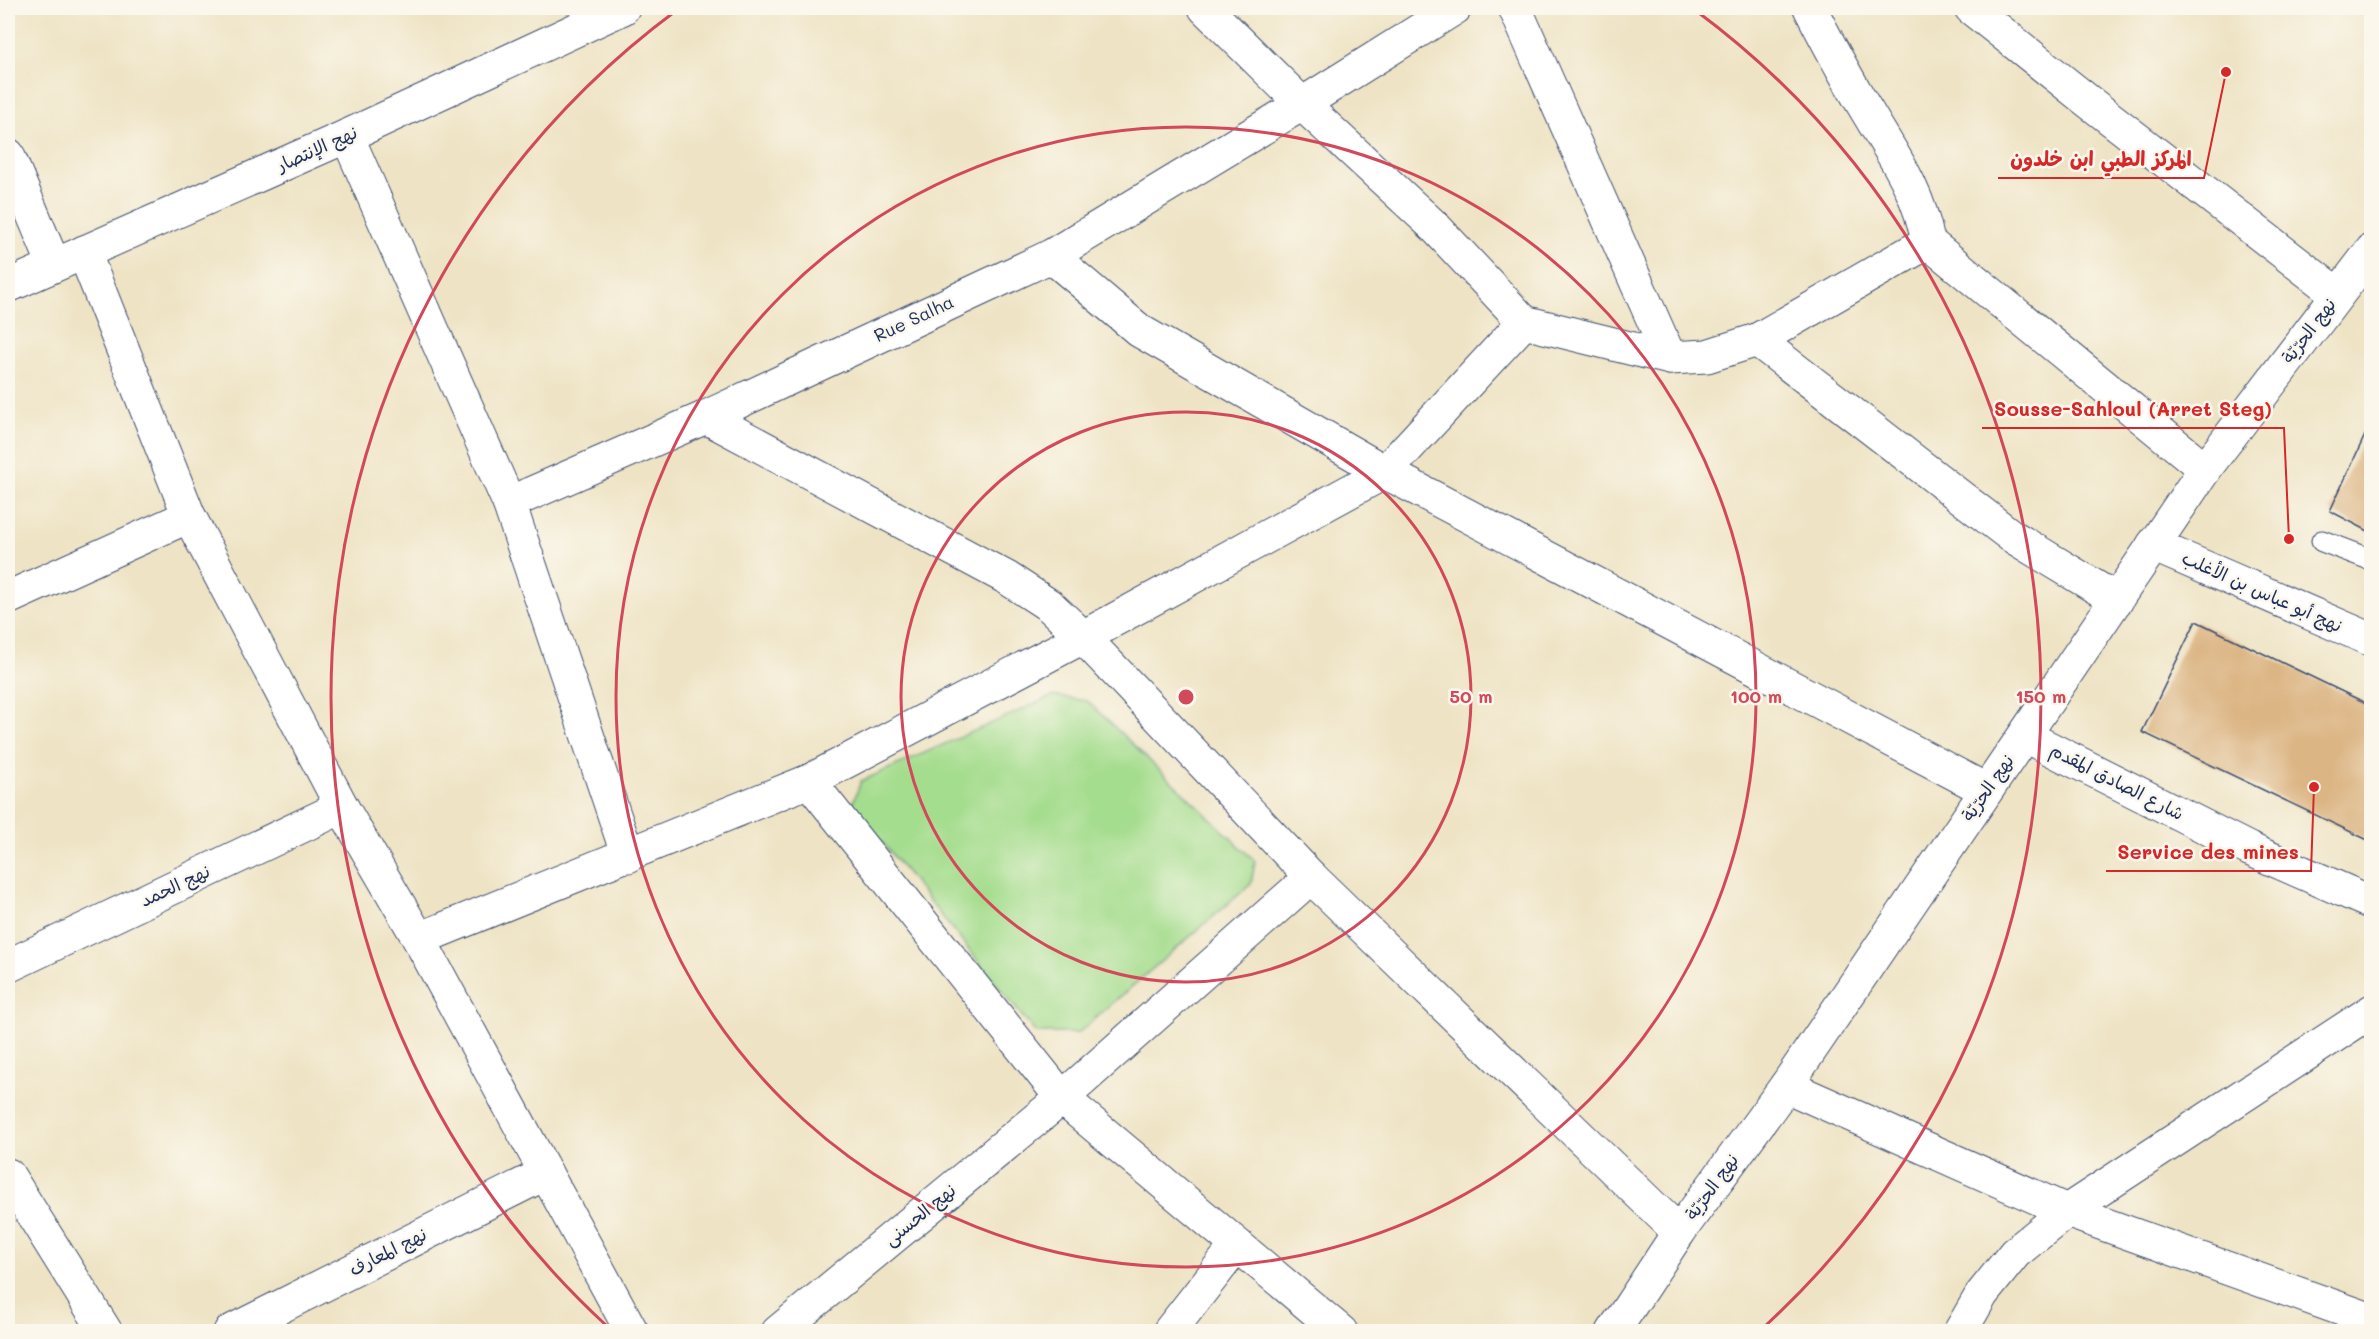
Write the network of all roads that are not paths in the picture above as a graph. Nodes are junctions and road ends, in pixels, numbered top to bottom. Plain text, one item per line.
1 (1205, 8) edge
2 (1455, 8) edge
3 (1515, 8) edge
4 (1810, 8) edge
5 (1971, 8) edge
6 (601, 11) edge
7 (1302, 104) junction
8 (347, 136) junction
9 (8, 155) edge
10 (1928, 242) junction
11 (2372, 250) edge
12 (84, 252) junction
13 (1051, 256) junction
14 (54, 265) junction
15 (8, 286) edge
16 (2337, 294) junction
17 (1524, 322) junction
18 (1758, 340) junction
19 (1670, 358) junction
20 (706, 417) junction
21 (2205, 469) junction
22 (1385, 472) junction
23 (509, 503) junction
24 (189, 516) junction
25 (2322, 542) dead end
26 (2153, 545) junction
27 (2372, 560) edge
28 (8, 598) edge
29 (2117, 600) junction
30 (1083, 637) junction
31 (2372, 640) edge
32 (2025, 736) junction
33 (809, 781) junction
34 (1986, 790) junction
35 (342, 807) junction
36 (628, 856) junction
37 (1311, 877) junction
38 (2372, 903) edge
39 (419, 939) junction
40 (8, 966) edge
41 (2372, 1011) edge
42 (1786, 1086) junction
43 (1062, 1098) junction
44 (546, 1173) junction
45 (8, 1175) edge
46 (2067, 1211) junction
47 (1678, 1232) junction
48 (1237, 1245) junction
49 (2372, 1320) edge
50 (106, 1332) edge
51 (230, 1332) edge
52 (632, 1332) edge
53 (778, 1332) edge
54 (1169, 1332) edge
55 (1341, 1332) edge
56 (1612, 1332) edge
57 (1960, 1332) edge

1 - 7 street
2 - 7 street, Rue Salha
3 - 19 street
4 - 10 street
5 - 16 street
6 - 8 street, نهج الإنتصار
7 - 13 street, Rue Salha
7 - 17 street
8 - 12 street, نهج الإنتصار
8 - 23 street
9 - 14 street
10 - 18 street
10 - 21 street
11 - 16 street, نهج الحرّيّة
12 - 14 street, نهج الإنتصار
12 - 24 street
13 - 20 street, Rue Salha
13 - 22 street
14 - 15 street, نهج الإنتصار
16 - 21 street, نهج الحرّيّة
17 - 19 street
17 - 22 street
18 - 19 street
18 - 29 street
20 - 23 street, Rue Salha
20 - 30 street
21 - 26 street, نهج الحرّيّة
22 - 30 street
22 - 34 street
23 - 36 street
24 - 28 street
24 - 35 street
25 - 27 lane
26 - 29 street, نهج الحرّيّة
26 - 31 street, نهج أبو عباس بن الأغلب
29 - 32 street, نهج الحرّيّة
30 - 33 street
30 - 37 street
32 - 34 street, نهج الحرّيّة
32 - 38 street, شارع الصادق المقدم
33 - 36 street
33 - 43 street
34 - 42 street, نهج الحرّيّة
35 - 39 street
35 - 40 street, نهج الحمد
36 - 39 street
37 - 43 street, نهج الحسنى
37 - 47 street
39 - 44 street
41 - 46 street
42 - 46 street
42 - 47 street, نهج الحرّيّة
43 - 48 street
43 - 53 street, نهج الحسنى
44 - 51 street, نهج المعارف
44 - 52 street
45 - 50 street
46 - 49 street
46 - 57 street
47 - 56 street, نهج الحرّيّة
48 - 54 street
48 - 55 street

